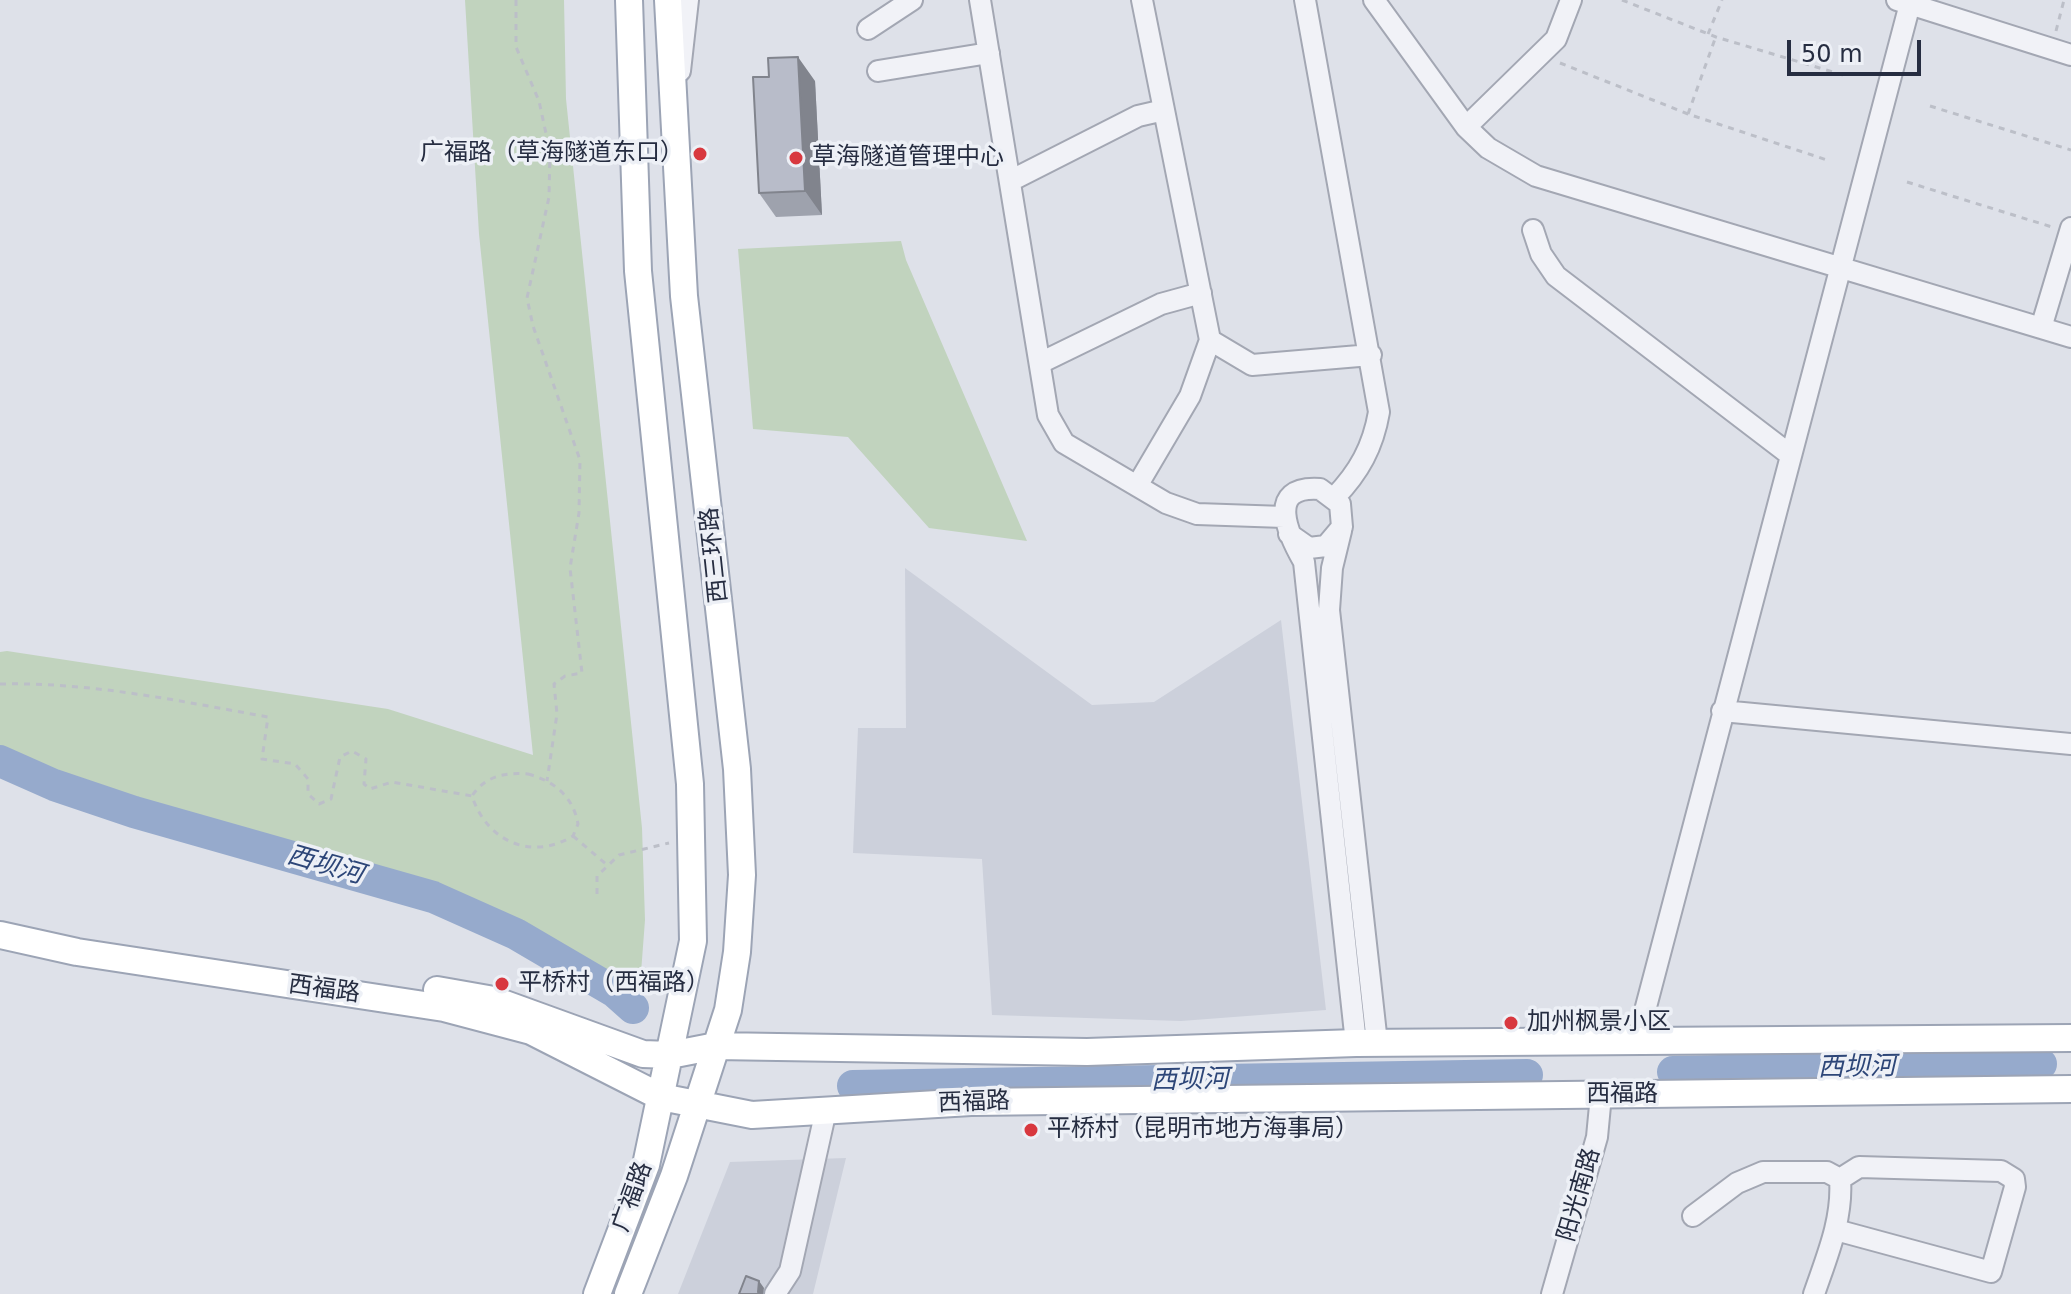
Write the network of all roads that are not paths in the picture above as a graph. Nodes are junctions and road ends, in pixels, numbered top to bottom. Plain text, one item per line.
1 (622, 0) edge
2 (629, 0) edge
3 (668, 0) edge
4 (688, 0) edge
5 (912, 0) edge
6 (980, 0) edge
7 (1142, 0) edge
8 (1305, 0) edge
9 (1374, 0) edge
10 (1571, 0) edge
11 (1906, 2) edge
12 (868, 29) dead end
13 (630, 38) junction
14 (2061, 52) edge
15 (989, 53) junction
16 (878, 71) dead end
17 (1164, 110) junction
18 (674, 118) junction
19 (1466, 127) junction
20 (1010, 181) junction
21 (1533, 230) dead end
22 (2070, 230) edge
23 (1838, 269) junction
24 (1201, 293) junction
25 (2041, 328) junction
26 (2071, 337) edge
27 (1210, 340) junction
28 (1371, 355) junction
29 (1040, 363) junction
30 (1789, 454) junction
31 (1137, 486) junction
32 (1335, 497) junction
33 (1286, 526) junction
34 (1342, 527) junction
35 (1722, 711) junction
36 (2071, 744) edge
37 (0, 917) edge
38 (0, 935) edge
39 (2071, 1038) edge
40 (1637, 1041) junction
41 (1366, 1043) junction
42 (716, 1046) junction
43 (670, 1055) junction
44 (2071, 1089) edge
45 (1601, 1095) junction
46 (661, 1097) junction
47 (696, 1105) junction
48 (826, 1110) junction
49 (733, 1113) junction
50 (679, 1159) junction
51 (1840, 1179) junction
52 (1693, 1216) dead end
53 (1836, 1230) junction
54 (597, 1294) edge
55 (628, 1294) edge
56 (775, 1294) edge
57 (1552, 1294) edge
58 (1814, 1294) edge

1 - 13 street
2 - 13 main road, 西三环路
3 - 18 main road, 西三环路
4 - 18 street
5 - 12 street
6 - 15 street
7 - 17 street
8 - 28 street
9 - 19 street
10 - 19 street
11 - 14 street
11 - 23 street
13 - 43 main road, 西三环路
15 - 16 street
15 - 20 street
17 - 20 street
17 - 24 street
18 - 42 main road, 西三环路
19 - 23 street
20 - 29 street
21 - 30 street
22 - 25 street
23 - 25 street
23 - 30 street
24 - 27 street
24 - 29 street
25 - 26 street
27 - 28 street
27 - 31 street
28 - 32 street
29 - 31 street
30 - 35 street
31 - 33 street
32 - 33 street
32 - 34 street
33 - 34 street
33 - 41 street
34 - 41 street
35 - 36 street
35 - 40 street
37 - 43 main road, 西福路
38 - 46 main road, 西福路
39 - 40 main road, 西福路
40 - 41 main road, 西福路
41 - 42 main road, 西福路
42 - 43 main road, 西福路
42 - 47 main road, 西三环路
43 - 46 main road, 广福路
44 - 45 main road, 西福路
45 - 48 main road, 西福路
45 - 57 street, 阳光南路
46 - 47 main road, 西福路
46 - 54 main road, 广福路
47 - 49 main road, 西福路
47 - 50 main road, 广福路
48 - 49 main road, 西福路
48 - 56 street
49 - 50 main road
50 - 55 main road, 广福路
51 - 52 street
51 - 53 street
51 - 53 street
53 - 58 street

